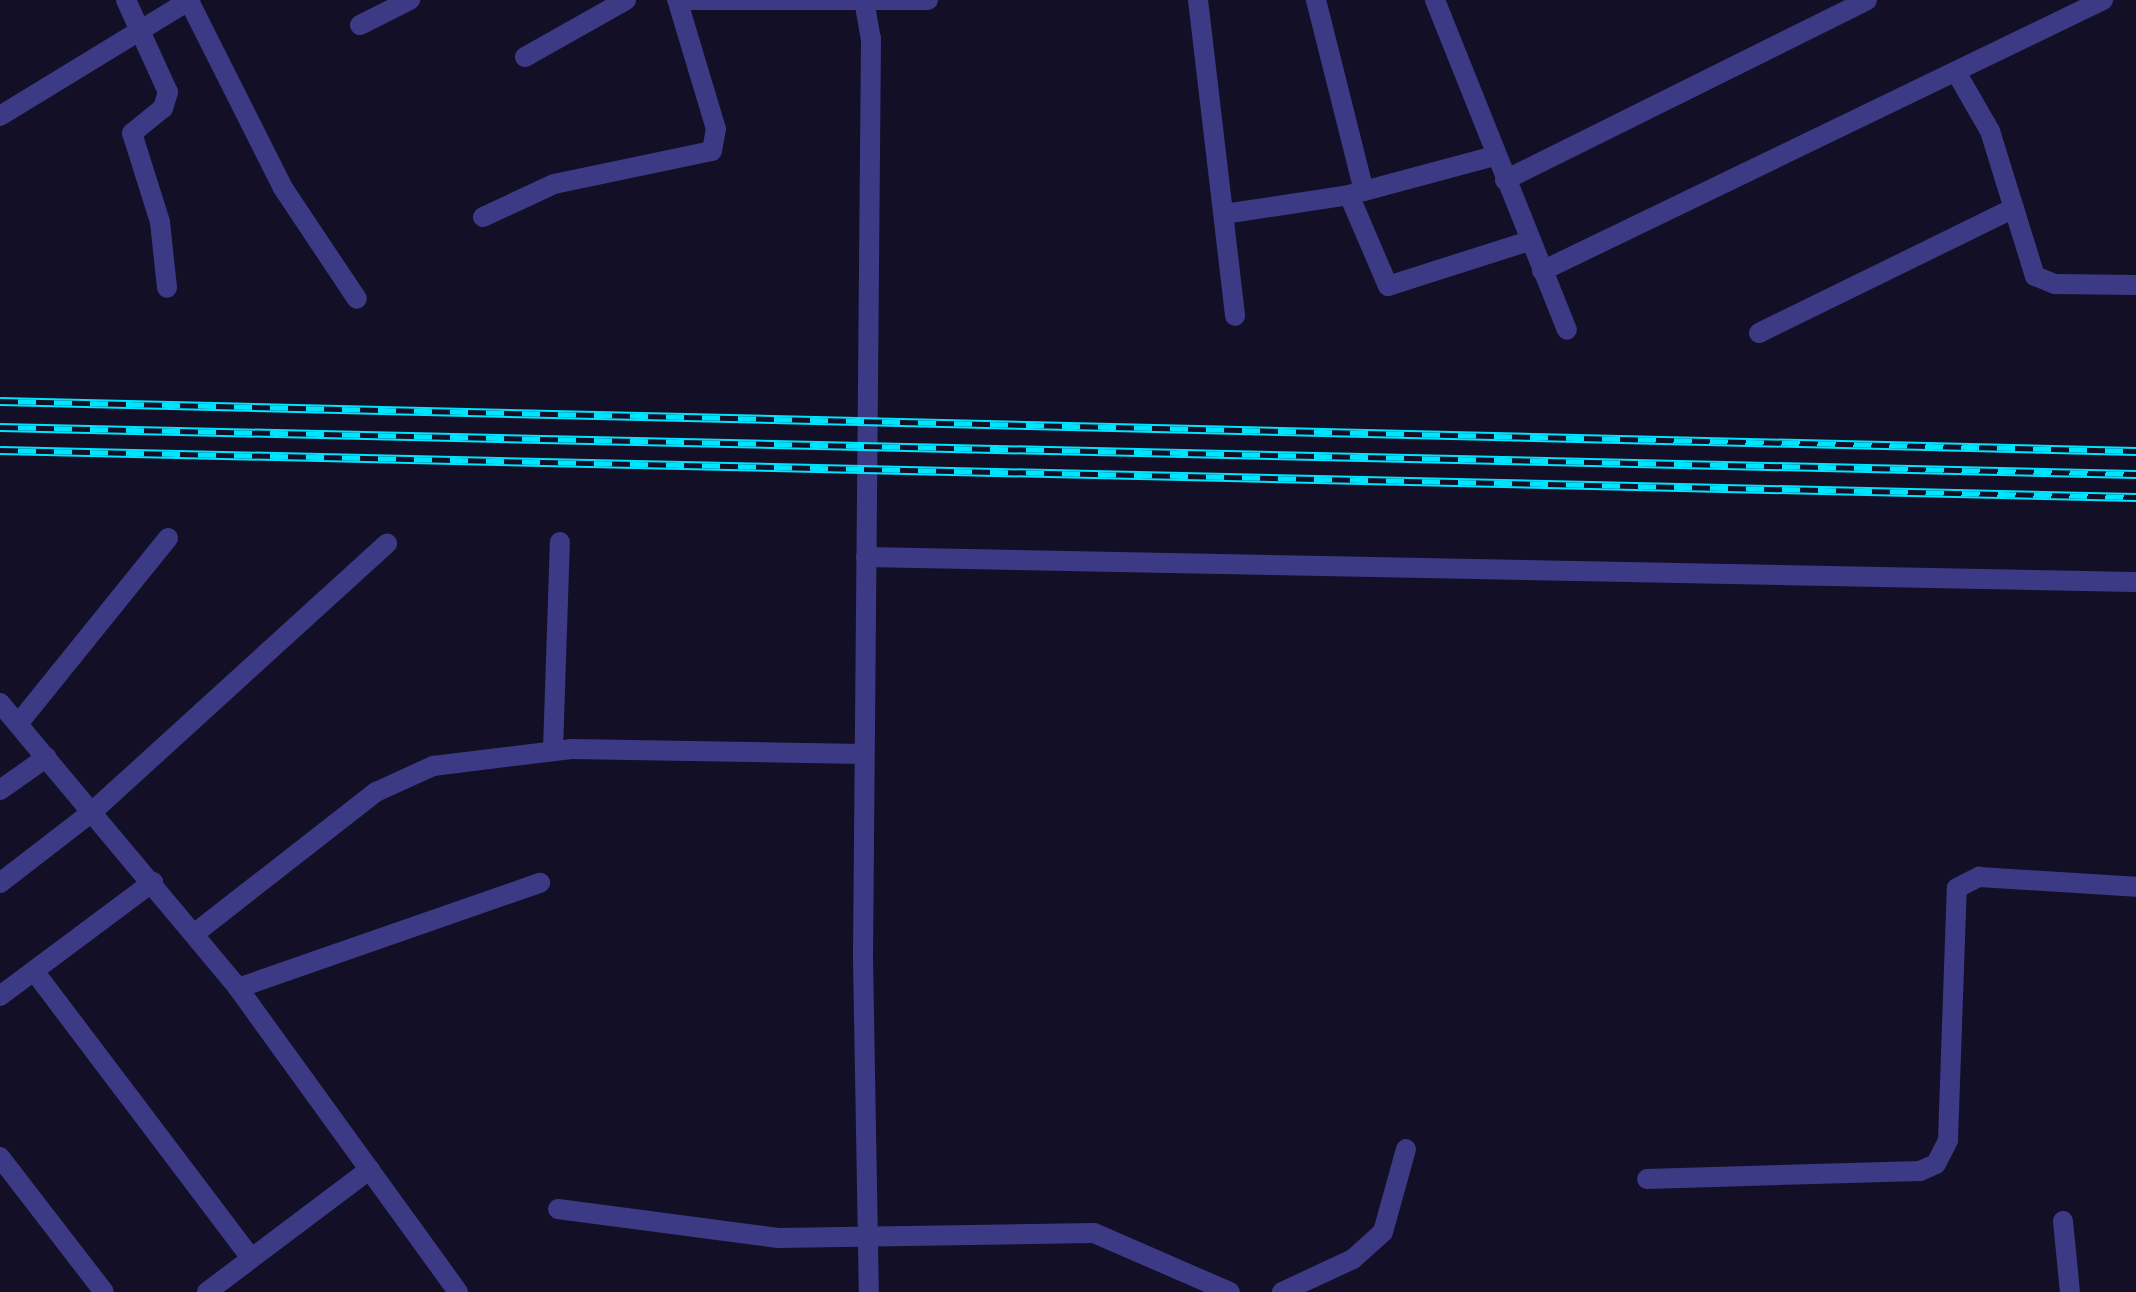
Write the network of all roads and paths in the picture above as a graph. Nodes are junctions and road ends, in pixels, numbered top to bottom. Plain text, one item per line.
1 (126, 0) edge
2 (190, 0) edge
3 (410, 0) edge
4 (626, 0) edge
5 (864, 0) edge
6 (928, 0) edge
7 (1198, 0) edge
8 (1316, 0) edge
9 (1435, 0) edge
10 (1867, 0) edge
11 (2091, 2) edge
12 (678, 3) edge
13 (360, 25) dead end
14 (143, 29) junction
15 (525, 57) dead end
16 (1956, 72) junction
17 (0, 116) edge
18 (1495, 156) junction
19 (1505, 180) junction
20 (1357, 193) junction
21 (2014, 208) junction
22 (1224, 214) junction
23 (483, 217) dead end
24 (1529, 241) junction
25 (1542, 271) junction
26 (2136, 285) edge
27 (167, 288) dead end
28 (357, 299) dead end
29 (1235, 316) dead end
30 (1567, 330) dead end
31 (1759, 333) dead end
32 (168, 538) dead end
33 (560, 542) dead end
34 (387, 544) dead end
35 (866, 557) junction
36 (2136, 582) edge
37 (0, 703) edge
38 (18, 724) junction
39 (553, 750) junction
40 (864, 754) junction
41 (47, 757) junction
42 (0, 790) edge
43 (92, 812) junction
44 (153, 882) junction
45 (0, 883) edge
46 (540, 883) dead end
47 (2136, 887) edge
48 (194, 934) junction
49 (34, 971) junction
50 (238, 988) junction
51 (0, 996) edge
52 (1406, 1149) dead end
53 (0, 1157) edge
54 (370, 1169) junction
55 (1647, 1179) dead end
56 (558, 1209) dead end
57 (2063, 1221) dead end
58 (868, 1238) junction
59 (251, 1258) junction
60 (104, 1292) edge
61 (207, 1292) edge
62 (458, 1292) edge
63 (869, 1292) edge
64 (1230, 1292) edge
65 (1282, 1292) edge
66 (2070, 1292) edge

1 - 14 street
2 - 14 street
2 - 28 street
3 - 13 street
4 - 15 street
5 - 6 street
5 - 12 street
5 - 35 street
7 - 22 street
8 - 20 street
9 - 18 street
10 - 19 street
11 - 16 street
12 - 23 street
14 - 17 street
14 - 27 street
16 - 21 street
16 - 25 street
18 - 19 street
18 - 20 street
19 - 24 street
20 - 22 street
20 - 24 street
21 - 26 street
21 - 31 street
22 - 29 street
24 - 25 street
25 - 30 street
32 - 38 street
33 - 39 street
34 - 43 street
35 - 36 street
35 - 40 street
37 - 38 street
38 - 41 street
39 - 40 street
39 - 48 street
40 - 58 street
41 - 42 street
41 - 43 street
43 - 44 street
43 - 45 street
44 - 48 street
44 - 49 street
46 - 50 street
47 - 55 street
48 - 50 street
49 - 51 street
49 - 59 street
50 - 54 street
52 - 65 street
53 - 60 street
54 - 59 street
54 - 62 street
56 - 58 street
57 - 66 street
58 - 63 street
58 - 64 street
59 - 61 street

